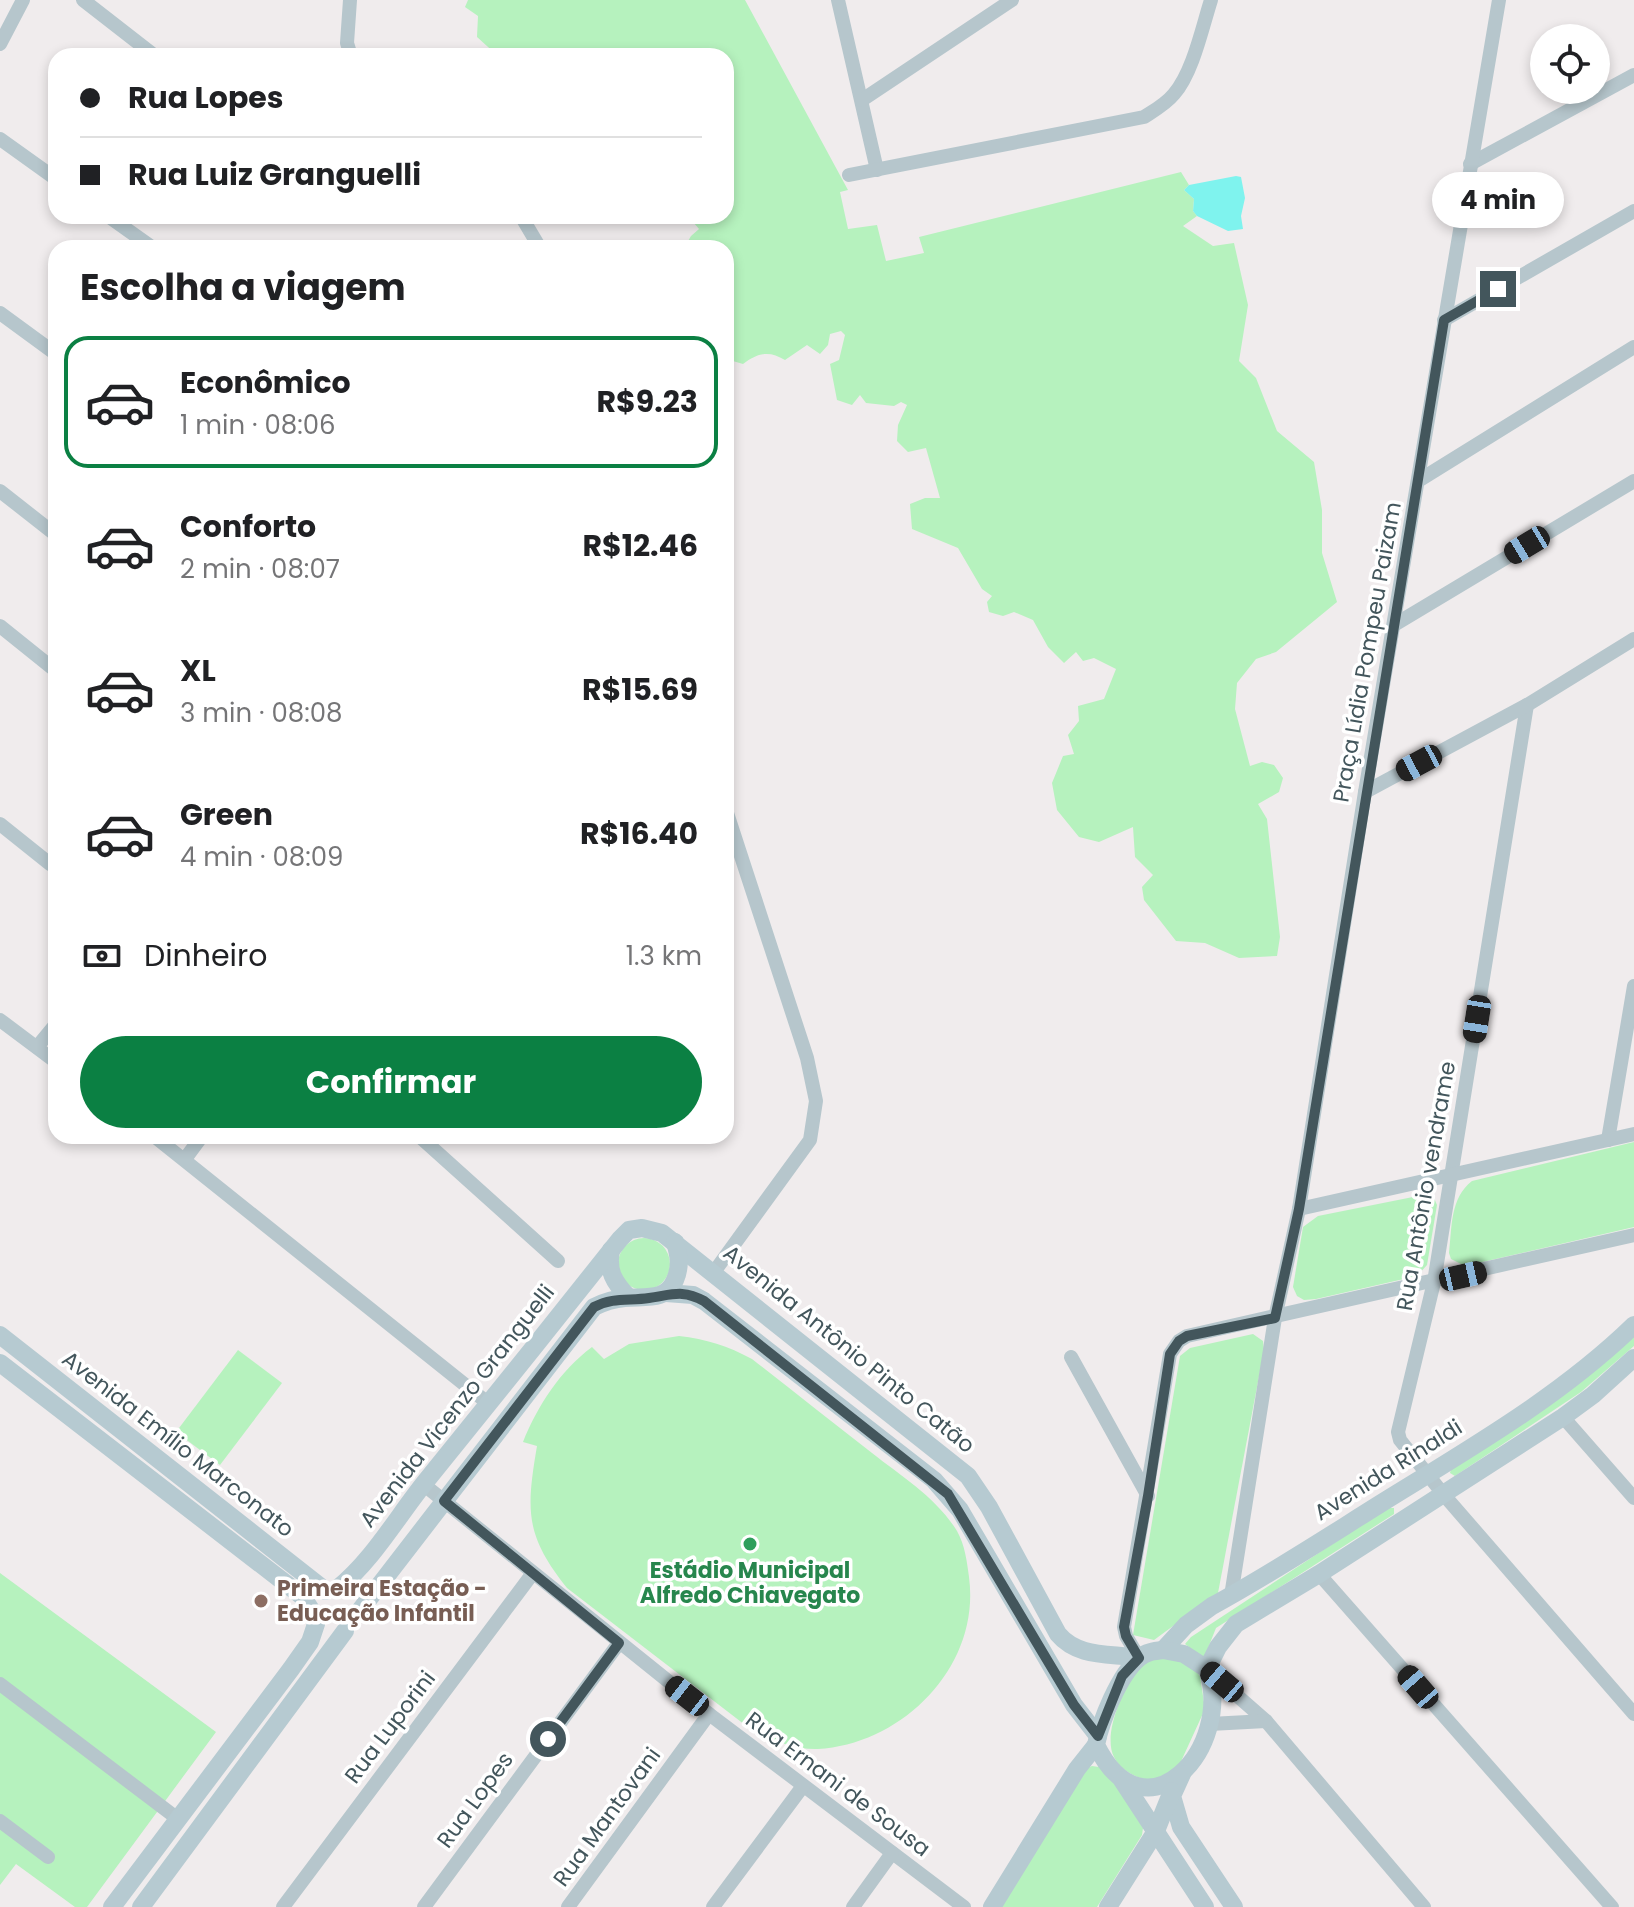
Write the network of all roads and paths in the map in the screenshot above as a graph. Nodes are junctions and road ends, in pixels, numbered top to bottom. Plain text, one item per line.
1 (23, 0) edge
2 (83, 0) edge
3 (350, 0) edge
4 (838, 0) edge
5 (1012, 0) edge
6 (1211, 0) edge
7 (1499, 0) edge
8 (0, 44) edge
9 (145, 48) edge
10 (349, 48) edge
11 (1634, 75) edge
12 (862, 100) junction
13 (0, 139) edge
14 (1470, 164) junction
15 (877, 170) junction
16 (48, 173) edge
17 (849, 175) dead end
18 (1634, 211) edge
19 (119, 224) edge
20 (142, 240) edge
21 (0, 313) edge
22 (1444, 320) junction
23 (1634, 347) edge
24 (48, 348) edge
25 (1418, 481) junction
26 (1634, 481) edge
27 (0, 491) edge
28 (48, 529) edge
29 (1394, 625) junction
30 (0, 626) edge
31 (1634, 639) edge
32 (48, 665) edge
33 (1527, 705) junction
34 (1365, 792) junction
35 (0, 824) edge
36 (734, 834) edge
37 (48, 862) edge
38 (1634, 986) edge
39 (0, 1020) edge
40 (48, 1034) edge
41 (37, 1047) junction
42 (48, 1056) edge
43 (1634, 1134) edge
44 (1608, 1140) junction
45 (165, 1144) edge
46 (196, 1144) edge
47 (428, 1144) edge
48 (185, 1159) junction
49 (1452, 1177) junction
50 (1299, 1209) junction
51 (1634, 1235) edge
52 (675, 1242) junction
53 (611, 1250) junction
54 (558, 1261) dead end
55 (714, 1272) junction
56 (1434, 1282) junction
57 (666, 1293) junction
58 (628, 1297) junction
59 (1275, 1318) junction
60 (1634, 1325) edge
61 (0, 1335) edge
62 (1071, 1357) dead end
63 (1634, 1358) edge
64 (0, 1363) edge
65 (489, 1404) junction
66 (1563, 1417) junction
67 (1428, 1475) junction
68 (423, 1484) junction
69 (1444, 1495) junction
70 (1148, 1496) junction
71 (1634, 1498) edge
72 (444, 1501) junction
73 (533, 1573) junction
74 (1319, 1574) junction
75 (332, 1590) junction
76 (1231, 1596) junction
77 (358, 1613) junction
78 (314, 1618) junction
79 (345, 1631) junction
80 (619, 1643) junction
81 (1163, 1650) junction
82 (1139, 1658) junction
83 (1208, 1670) junction
84 (0, 1684) edge
85 (709, 1714) junction
86 (1634, 1714) edge
87 (1266, 1721) junction
88 (1210, 1724) junction
89 (1097, 1741) junction
90 (1122, 1780) junction
91 (1177, 1782) junction
92 (803, 1786) junction
93 (178, 1819) junction
94 (0, 1821) edge
95 (1156, 1831) junction
96 (892, 1853) junction
97 (48, 1857) dead end
98 (112, 1907) edge
99 (141, 1907) edge
100 (283, 1907) edge
101 (424, 1907) edge
102 (568, 1907) edge
103 (713, 1907) edge
104 (853, 1907) edge
105 (964, 1907) edge
106 (992, 1907) edge
107 (1108, 1907) edge
108 (1205, 1907) edge
109 (1234, 1907) edge
110 (1424, 1907) edge
111 (1612, 1907) edge

1 - 8 street
2 - 9 street
3 - 10 street
4 - 12 street
5 - 12 street
6 - 15 street
7 - 14 street, Praça Lídia Pompeu Paizam
11 - 14 street
12 - 15 street
13 - 16 street
14 - 22 street, Praça Lídia Pompeu Paizam
15 - 17 street
18 - 22 street
19 - 20 street
21 - 24 street
22 - 25 street, Praça Lídia Pompeu Paizam
23 - 25 street
25 - 29 street, Praça Lídia Pompeu Paizam
26 - 29 street
27 - 28 street
29 - 34 street, Praça Lídia Pompeu Paizam
30 - 32 street
31 - 33 street
33 - 34 street
33 - 49 street, Rua Antônio vendrame
34 - 50 street, Praça Lídia Pompeu Paizam
35 - 37 street
36 - 55 street
38 - 44 street
39 - 41 street
40 - 41 street
41 - 42 street
43 - 44 street
44 - 49 street
45 - 48 street
46 - 48 street
47 - 54 street
48 - 65 street
49 - 50 street
49 - 56 street, Rua Antônio vendrame
50 - 59 street, Praça Lídia Pompeu Paizam
51 - 56 street
52 - 53 main road
52 - 55 main road, Avenida Antônio Pinto Catão
52 - 57 main road
53 - 58 main road
53 - 65 main road, Avenida Vicenzo Granguelli
55 - 82 main road, Avenida Antônio Pinto Catão
56 - 59 street
56 - 67 street, Rua Antônio vendrame
57 - 58 main road
57 - 89 main road
58 - 72 main road
59 - 70 street
59 - 76 street, Praça Lídia Pompeu Paizam
60 - 67 main road, Avenida Rinaldi
61 - 75 main road, Avenida Emílio Marconato
62 - 70 street
63 - 66 main road
64 - 78 main road, Avenida Emílio Marconato
65 - 68 main road, Avenida Vicenzo Granguelli
66 - 69 main road
66 - 71 street
67 - 69 street, Rua Antônio vendrame
67 - 76 main road, Avenida Rinaldi
68 - 72 street, Rua Ernani de Sousa
68 - 75 main road, Avenida Vicenzo Granguelli
69 - 74 main road
69 - 86 street, Rua Antônio vendrame
70 - 82 street
72 - 73 street, Rua Ernani de Sousa
72 - 77 main road
73 - 80 street, Rua Ernani de Sousa
73 - 100 street, Rua Luporini
74 - 83 main road
74 - 111 street
75 - 77 main road
75 - 78 main road, Avenida Vicenzo Granguelli
76 - 81 main road, Avenida Rinaldi
77 - 79 main road
78 - 79 main road
78 - 93 main road, Avenida Vicenzo Granguelli
79 - 99 main road
80 - 85 street, Rua Ernani de Sousa
80 - 101 street, Rua Lopes
81 - 82 main road, Avenida Rinaldi
81 - 83 main road
82 - 89 main road
83 - 87 street
83 - 88 main road
84 - 93 street
85 - 92 street, Rua Ernani de Sousa
85 - 102 street, Rua Mantovani
87 - 88 street
87 - 110 street
88 - 91 main road
89 - 90 main road
89 - 106 main road
90 - 91 main road
90 - 95 main road
91 - 95 main road
91 - 109 main road
92 - 96 street, Rua Ernani de Sousa
92 - 103 street
93 - 98 main road, Avenida Vicenzo Granguelli
94 - 97 street
95 - 107 main road
95 - 108 main road
96 - 104 street
96 - 105 street, Rua Ernani de Sousa

